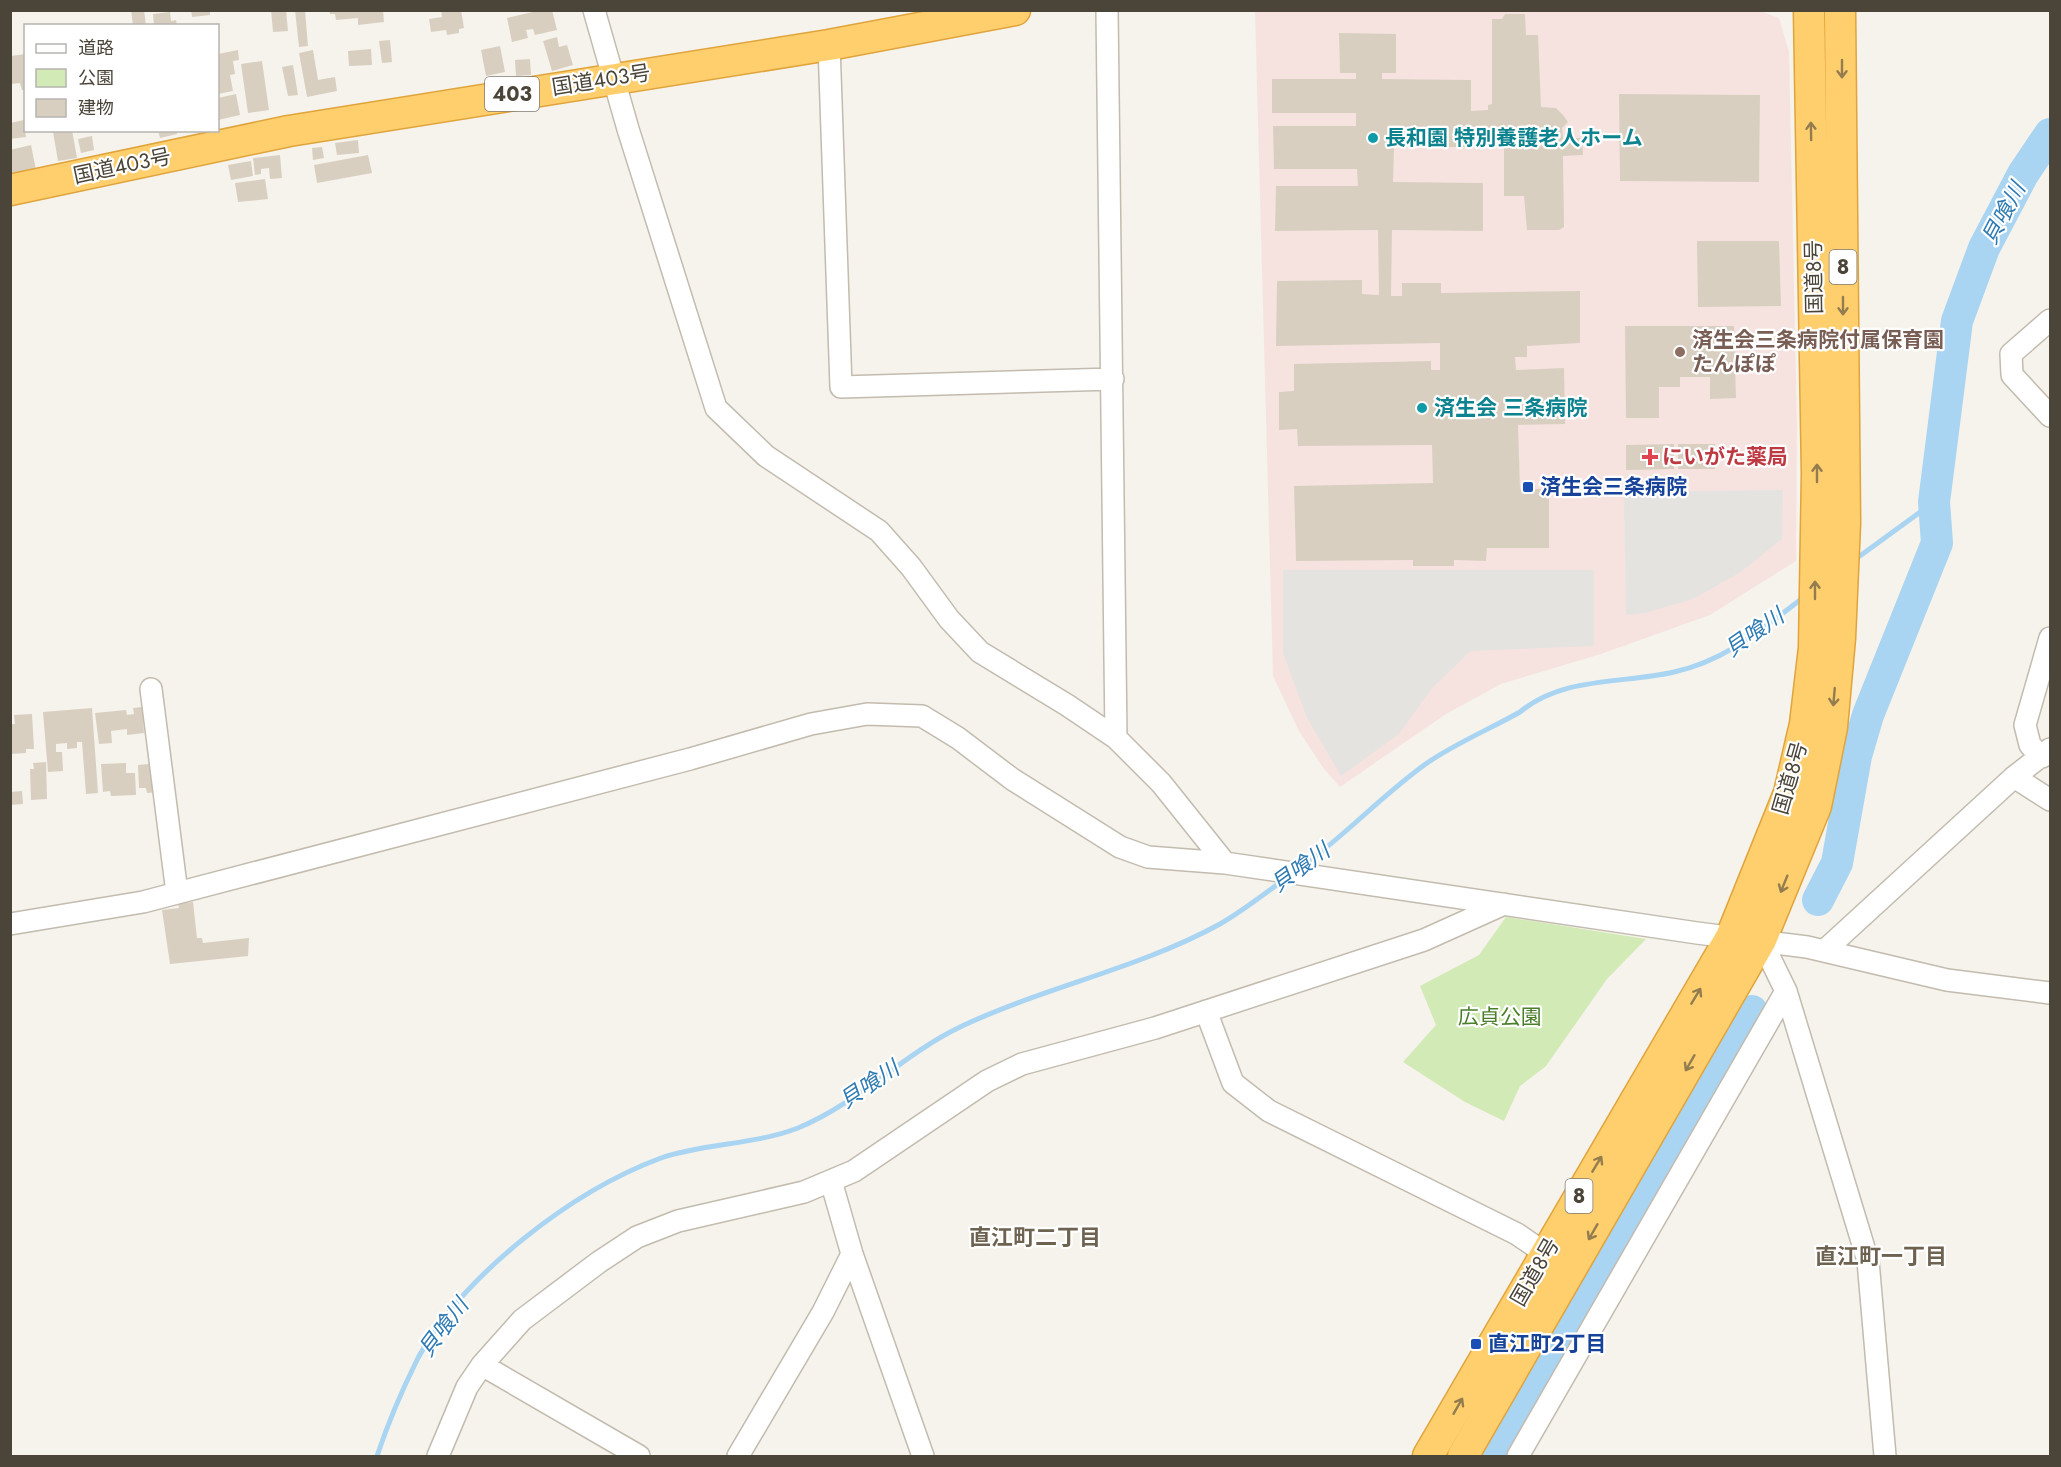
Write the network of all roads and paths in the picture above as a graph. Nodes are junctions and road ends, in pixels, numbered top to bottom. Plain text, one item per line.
1 (594, 10) edge
2 (1015, 10) edge
3 (1107, 10) edge
4 (1809, 10) edge
5 (1840, 10) edge
6 (921, 19) edge
7 (829, 45) junction
8 (615, 78) junction
9 (10, 190) edge
10 (2050, 320) edge
11 (1113, 380) junction
12 (2050, 416) edge
13 (2050, 638) edge
14 (1827, 643) junction
15 (151, 689) dead end
16 (1116, 738) junction
17 (2046, 753) edge
18 (2014, 777) junction
19 (2050, 801) edge
20 (1228, 864) junction
21 (177, 893) junction
22 (1505, 904) junction
23 (10, 924) edge
24 (1731, 937) junction
25 (1761, 940) junction
26 (1824, 951) junction
27 (1786, 991) junction
28 (2050, 993) edge
29 (1206, 1011) junction
30 (831, 1181) junction
31 (852, 1254) junction
32 (1546, 1254) junction
33 (482, 1365) junction
34 (1881, 1427) junction
35 (438, 1456) edge
36 (639, 1456) edge
37 (738, 1456) edge
38 (923, 1456) edge
39 (1428, 1456) edge
40 (1463, 1456) edge
41 (1518, 1456) edge
42 (1869, 1456) edge
43 (1885, 1456) edge

1 - 8 street
2 - 6 highway, 国道403号 / 403
3 - 11 street
14 -> 4 highway, 国道8号 / 8
5 -> 14 highway, 国道8号 / 8
6 - 7 highway, 国道403号 / 403
7 - 8 highway, 国道403号 / 403
7 - 11 street
8 - 9 highway, 国道403号 / 403
8 - 16 street
10 - 12 street
11 - 16 street
13 - 17 street
14 - 24 highway, 国道8号 / 8
14 -> 25 highway, 国道8号 / 8
15 - 21 street
16 - 20 street
17 - 18 street
18 - 19 street
18 - 26 street
20 - 21 street
20 - 22 street
21 - 23 street
22 - 24 street
22 - 29 street
24 - 25 street
32 -> 24 highway, 国道8号 / 8
25 - 26 street
25 - 27 street
25 -> 40 highway, 国道8号 / 8
26 - 28 street
27 - 34 street
27 - 41 street
29 - 30 street
29 - 32 street
30 - 31 street
30 - 33 street
31 - 37 street
31 - 38 street
39 -> 32 highway, 国道8号 / 8
33 - 35 street
33 - 36 street
34 - 42 street
34 - 43 street

